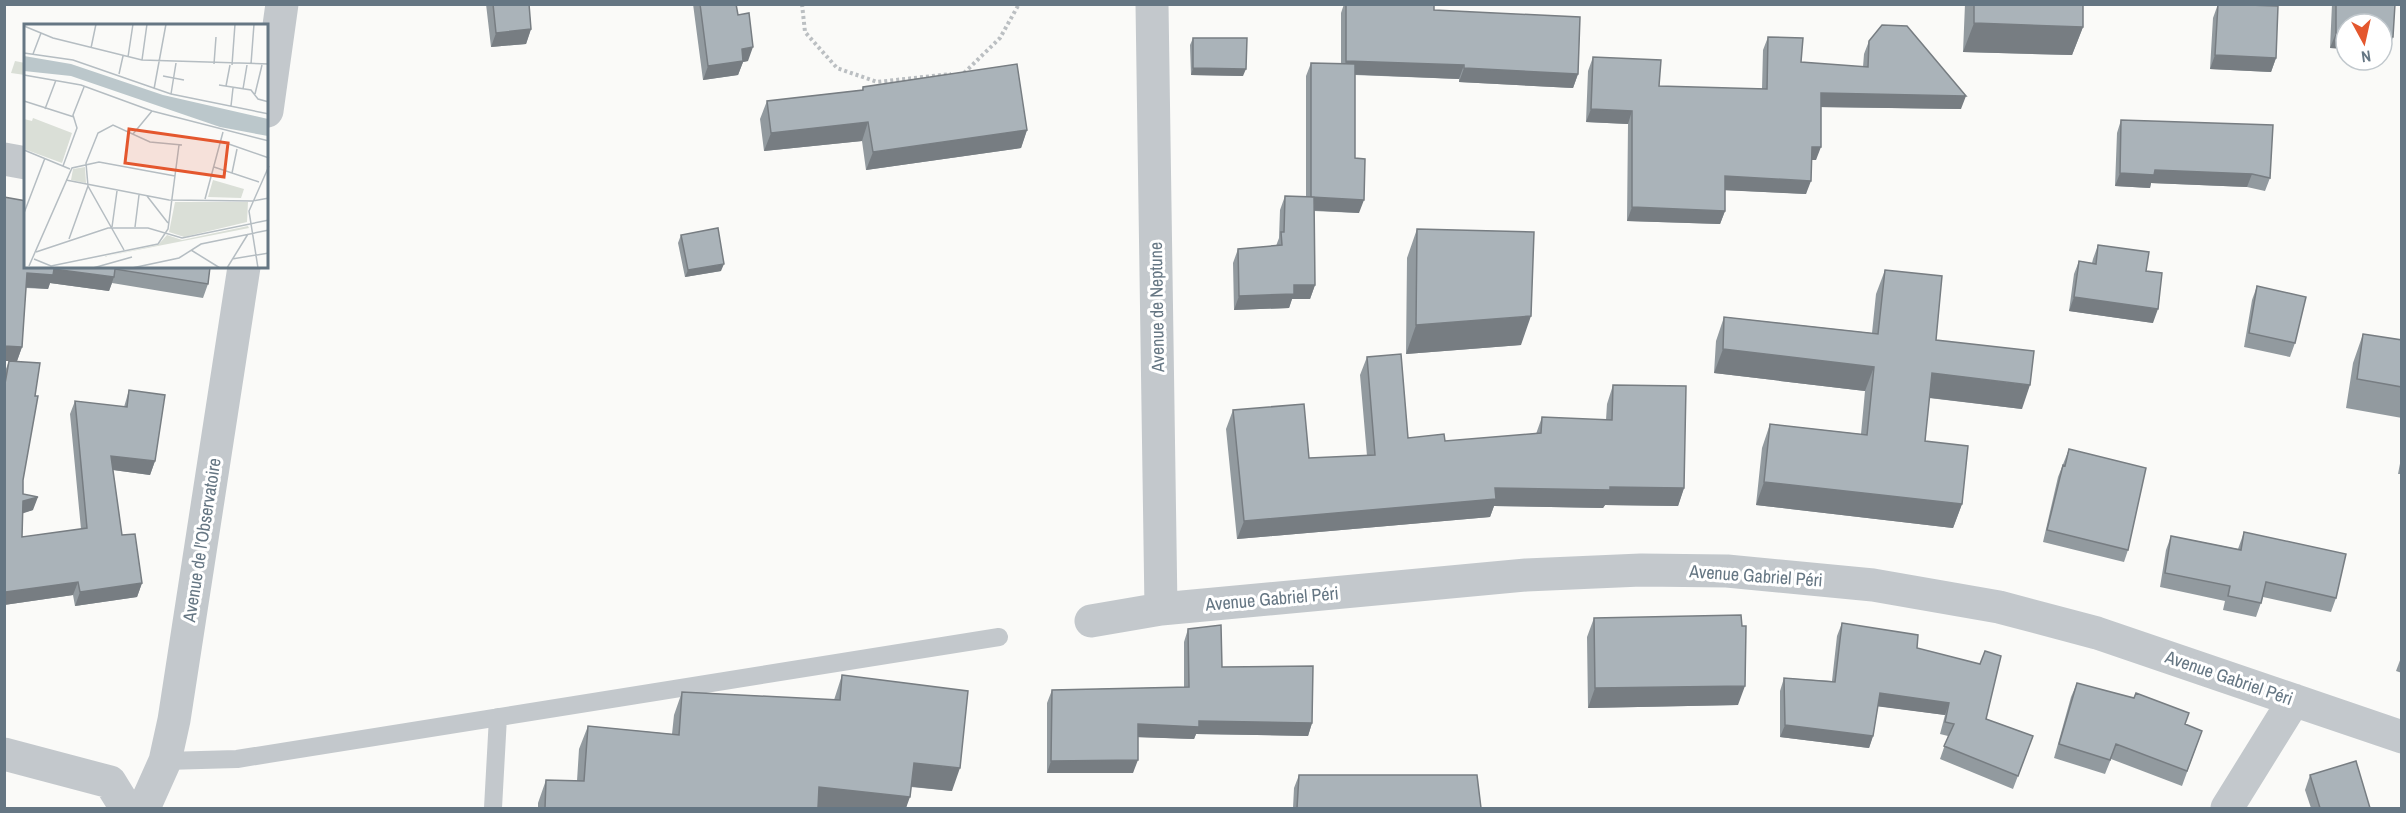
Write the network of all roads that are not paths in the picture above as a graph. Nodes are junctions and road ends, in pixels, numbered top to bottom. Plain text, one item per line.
1 (282, 4) edge
2 (1152, 4) edge
3 (268, 104) edge
4 (4, 159) edge
5 (24, 163) edge
6 (244, 268) edge
7 (1161, 609) junction
8 (1090, 621) dead end
9 (999, 637) dead end
10 (2294, 700) junction
11 (498, 717) junction
12 (2402, 737) edge
13 (4, 754) edge
14 (165, 761) junction
15 (126, 808) edge
16 (144, 808) edge
17 (493, 808) edge
18 (2227, 808) edge

1 - 3 street
2 - 7 street, Avenue de Neptune
4 - 5 street
6 - 14 street, Avenue de l'Observatoire
7 - 8 street, Avenue Gabriel Péri
7 - 10 street, Avenue Gabriel Péri
9 - 11 lane
10 - 12 street, Avenue Gabriel Péri
10 - 18 street
11 - 14 lane
11 - 17 lane
13 - 15 street
14 - 16 street, Avenue de l'Observatoire

